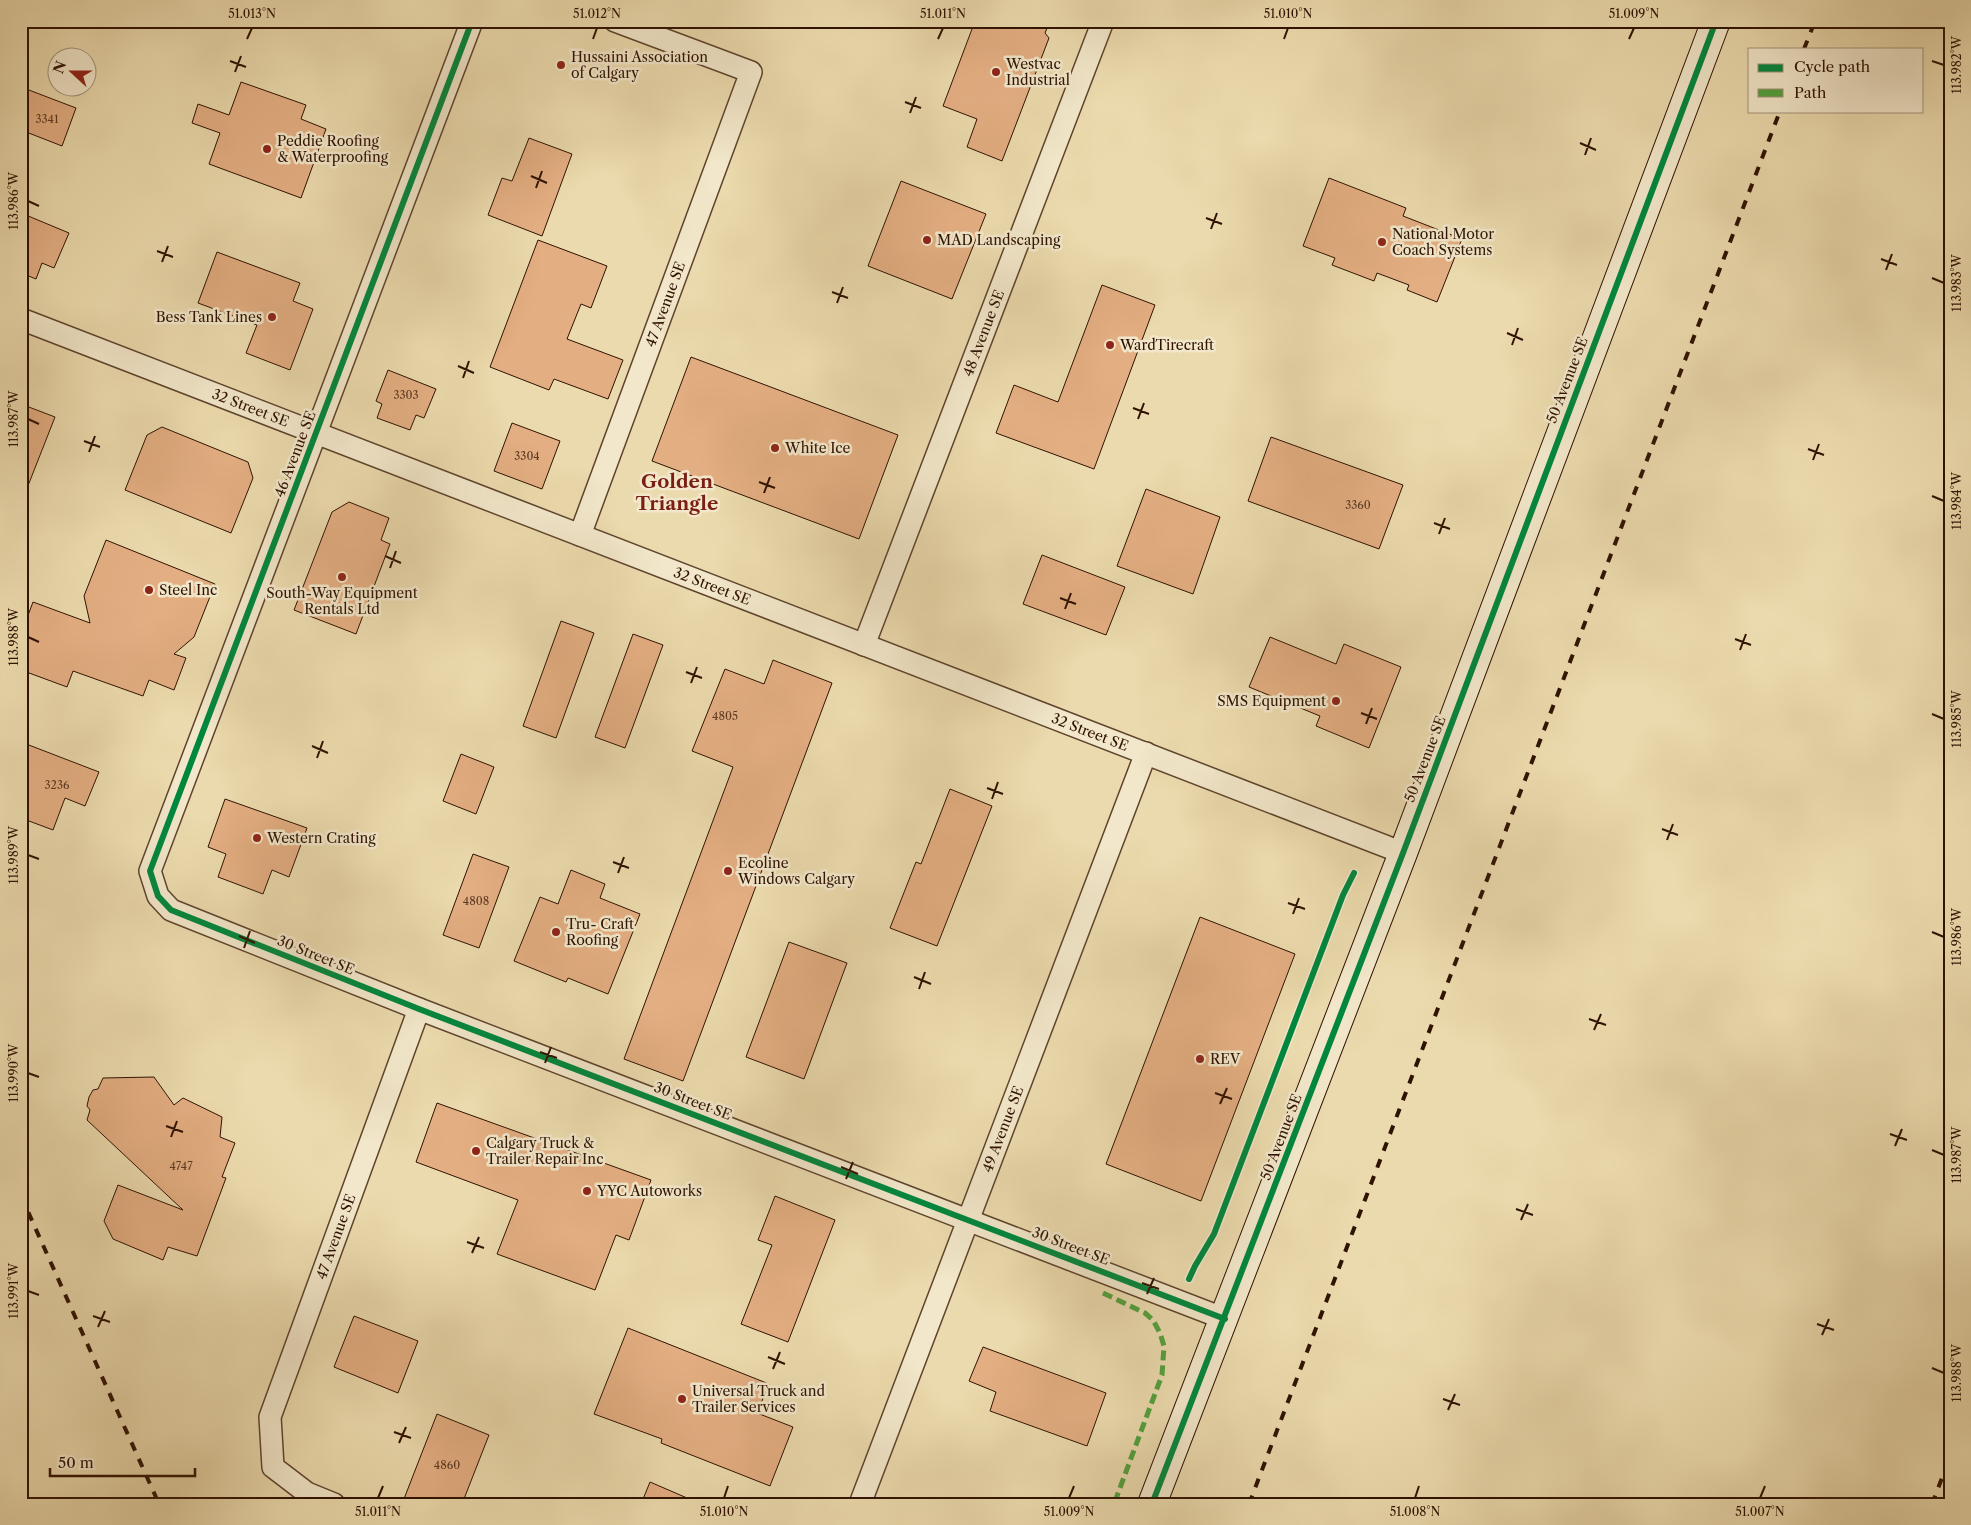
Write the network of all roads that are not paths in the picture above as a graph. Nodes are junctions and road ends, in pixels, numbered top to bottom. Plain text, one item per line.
1 (472, 21) edge
2 (615, 21) edge
3 (1103, 21) edge
4 (1716, 21) edge
5 (21, 319) edge
6 (316, 433) junction
7 (580, 535) junction
8 (864, 645) junction
9 (1146, 754) junction
10 (1403, 853) junction
11 (158, 896) joint
12 (419, 1009) junction
13 (969, 1220) junction
14 (1224, 1319) junction
15 (334, 1504) edge
16 (860, 1504) edge
17 (1152, 1504) edge

1 - 6 street, 46 Avenue SE
2 - 7 street, 47 Avenue SE
3 - 8 street, 48 Avenue SE
4 - 10 street, 50 Avenue SE
5 - 6 street, 32 Street SE
6 - 7 street, 32 Street SE
6 - 11 street, 46 Avenue SE
7 - 8 street, 32 Street SE
8 - 9 street, 32 Street SE
9 - 10 street, 32 Street SE
9 - 13 street, 49 Avenue SE
10 - 14 street, 50 Avenue SE
11 - 12 street, 30 Street SE
12 - 13 street, 30 Street SE
12 - 15 street, 47 Avenue SE
13 - 14 street, 30 Street SE
13 - 16 street, 49 Avenue SE
14 - 17 street, 50 Avenue SE

